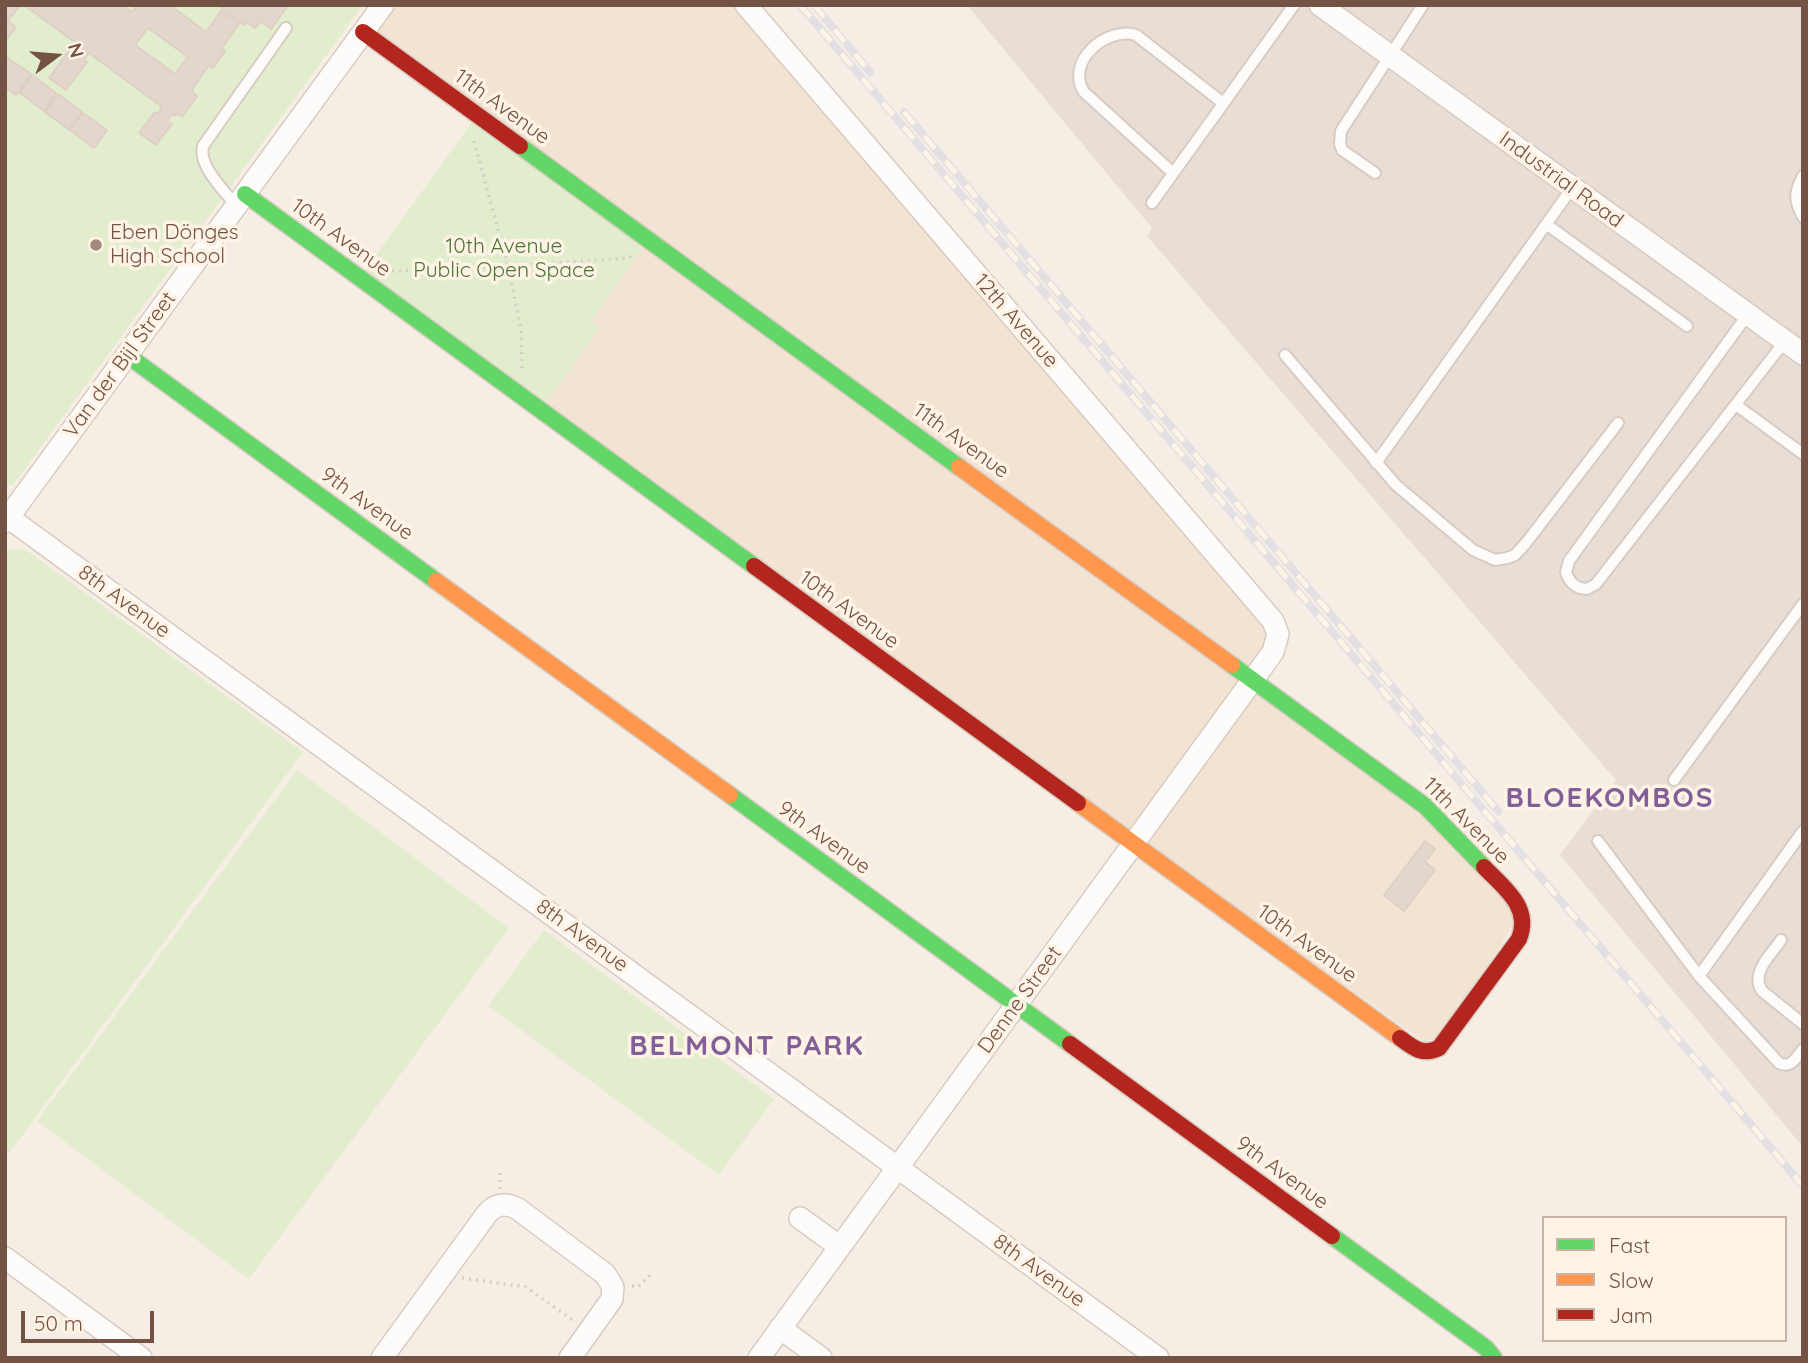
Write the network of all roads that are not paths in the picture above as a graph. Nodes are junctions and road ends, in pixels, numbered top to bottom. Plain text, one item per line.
1 (383, 5) edge
2 (746, 5) edge
3 (1294, 5) edge
4 (1320, 5) edge
5 (1423, 5) edge
6 (286, 28) dead end
7 (363, 32) junction
8 (1391, 57) junction
9 (1223, 103) junction
10 (1173, 173) junction
11 (1375, 173) dead end
12 (1803, 176) edge
13 (1572, 188) junction
14 (241, 200) junction
15 (1152, 203) dead end
16 (1803, 217) edge
17 (1546, 224) junction
18 (1748, 314) junction
19 (1687, 326) dead end
20 (1785, 341) junction
21 (1803, 354) edge
22 (127, 355) junction
23 (1284, 355) dead end
24 (1735, 405) junction
25 (1618, 423) dead end
26 (1803, 454) edge
27 (1376, 463) junction
28 (6, 518) edge
29 (1803, 604) edge
30 (1278, 640) joint
31 (1253, 680) junction
32 (1674, 780) dead end
33 (1803, 831) edge
34 (1598, 841) dead end
35 (1134, 844) junction
36 (1781, 940) dead end
37 (1699, 976) junction
38 (1017, 1004) junction
39 (1803, 1024) edge
40 (1803, 1049) edge
41 (1431, 1052) joint
42 (898, 1167) junction
43 (800, 1219) dead end
44 (840, 1247) junction
45 (5, 1258) edge
46 (780, 1328) junction
47 (141, 1358) edge
48 (382, 1358) edge
49 (569, 1358) edge
50 (759, 1358) edge
51 (821, 1358) edge
52 (1158, 1358) edge
53 (1494, 1358) edge

1 - 7 street, Van der Bijl Street
2 - 30 street, 12th Avenue
3 - 9 lane
4 - 8 street, Industrial Road
5 - 8 lane
6 - 14 lane
7 - 14 street, Van der Bijl Street
7 - 31 street, 11th Avenue
8 - 11 lane
8 - 13 street, Industrial Road
9 - 10 lane
9 - 10 lane
10 - 15 lane
12 - 16 lane
13 - 17 lane
13 - 18 street, Industrial Road
14 - 22 street, Van der Bijl Street
14 - 35 street, 10th Avenue
17 - 19 lane
17 - 27 lane
18 - 20 street, Industrial Road
18 - 24 lane
20 - 21 street, Industrial Road
20 - 24 lane
22 - 28 street, Van der Bijl Street
22 - 38 street, 9th Avenue
23 - 27 lane
24 - 26 lane
25 - 27 lane
28 - 42 street, 8th Avenue
29 - 32 lane
30 - 31 street, Denne Street
31 - 35 street, Denne Street
31 - 41 street, 11th Avenue
33 - 37 lane
34 - 37 lane
35 - 38 street, Denne Street
35 - 41 street, 10th Avenue
36 - 39 lane
37 - 40 lane
38 - 42 street, Denne Street
38 - 53 street, 9th Avenue
42 - 44 street, Denne Street
42 - 52 street, 8th Avenue
43 - 44 street
44 - 46 street, Denne Street
45 - 47 street
46 - 50 street, Denne Street
46 - 51 street
48 - 49 street

